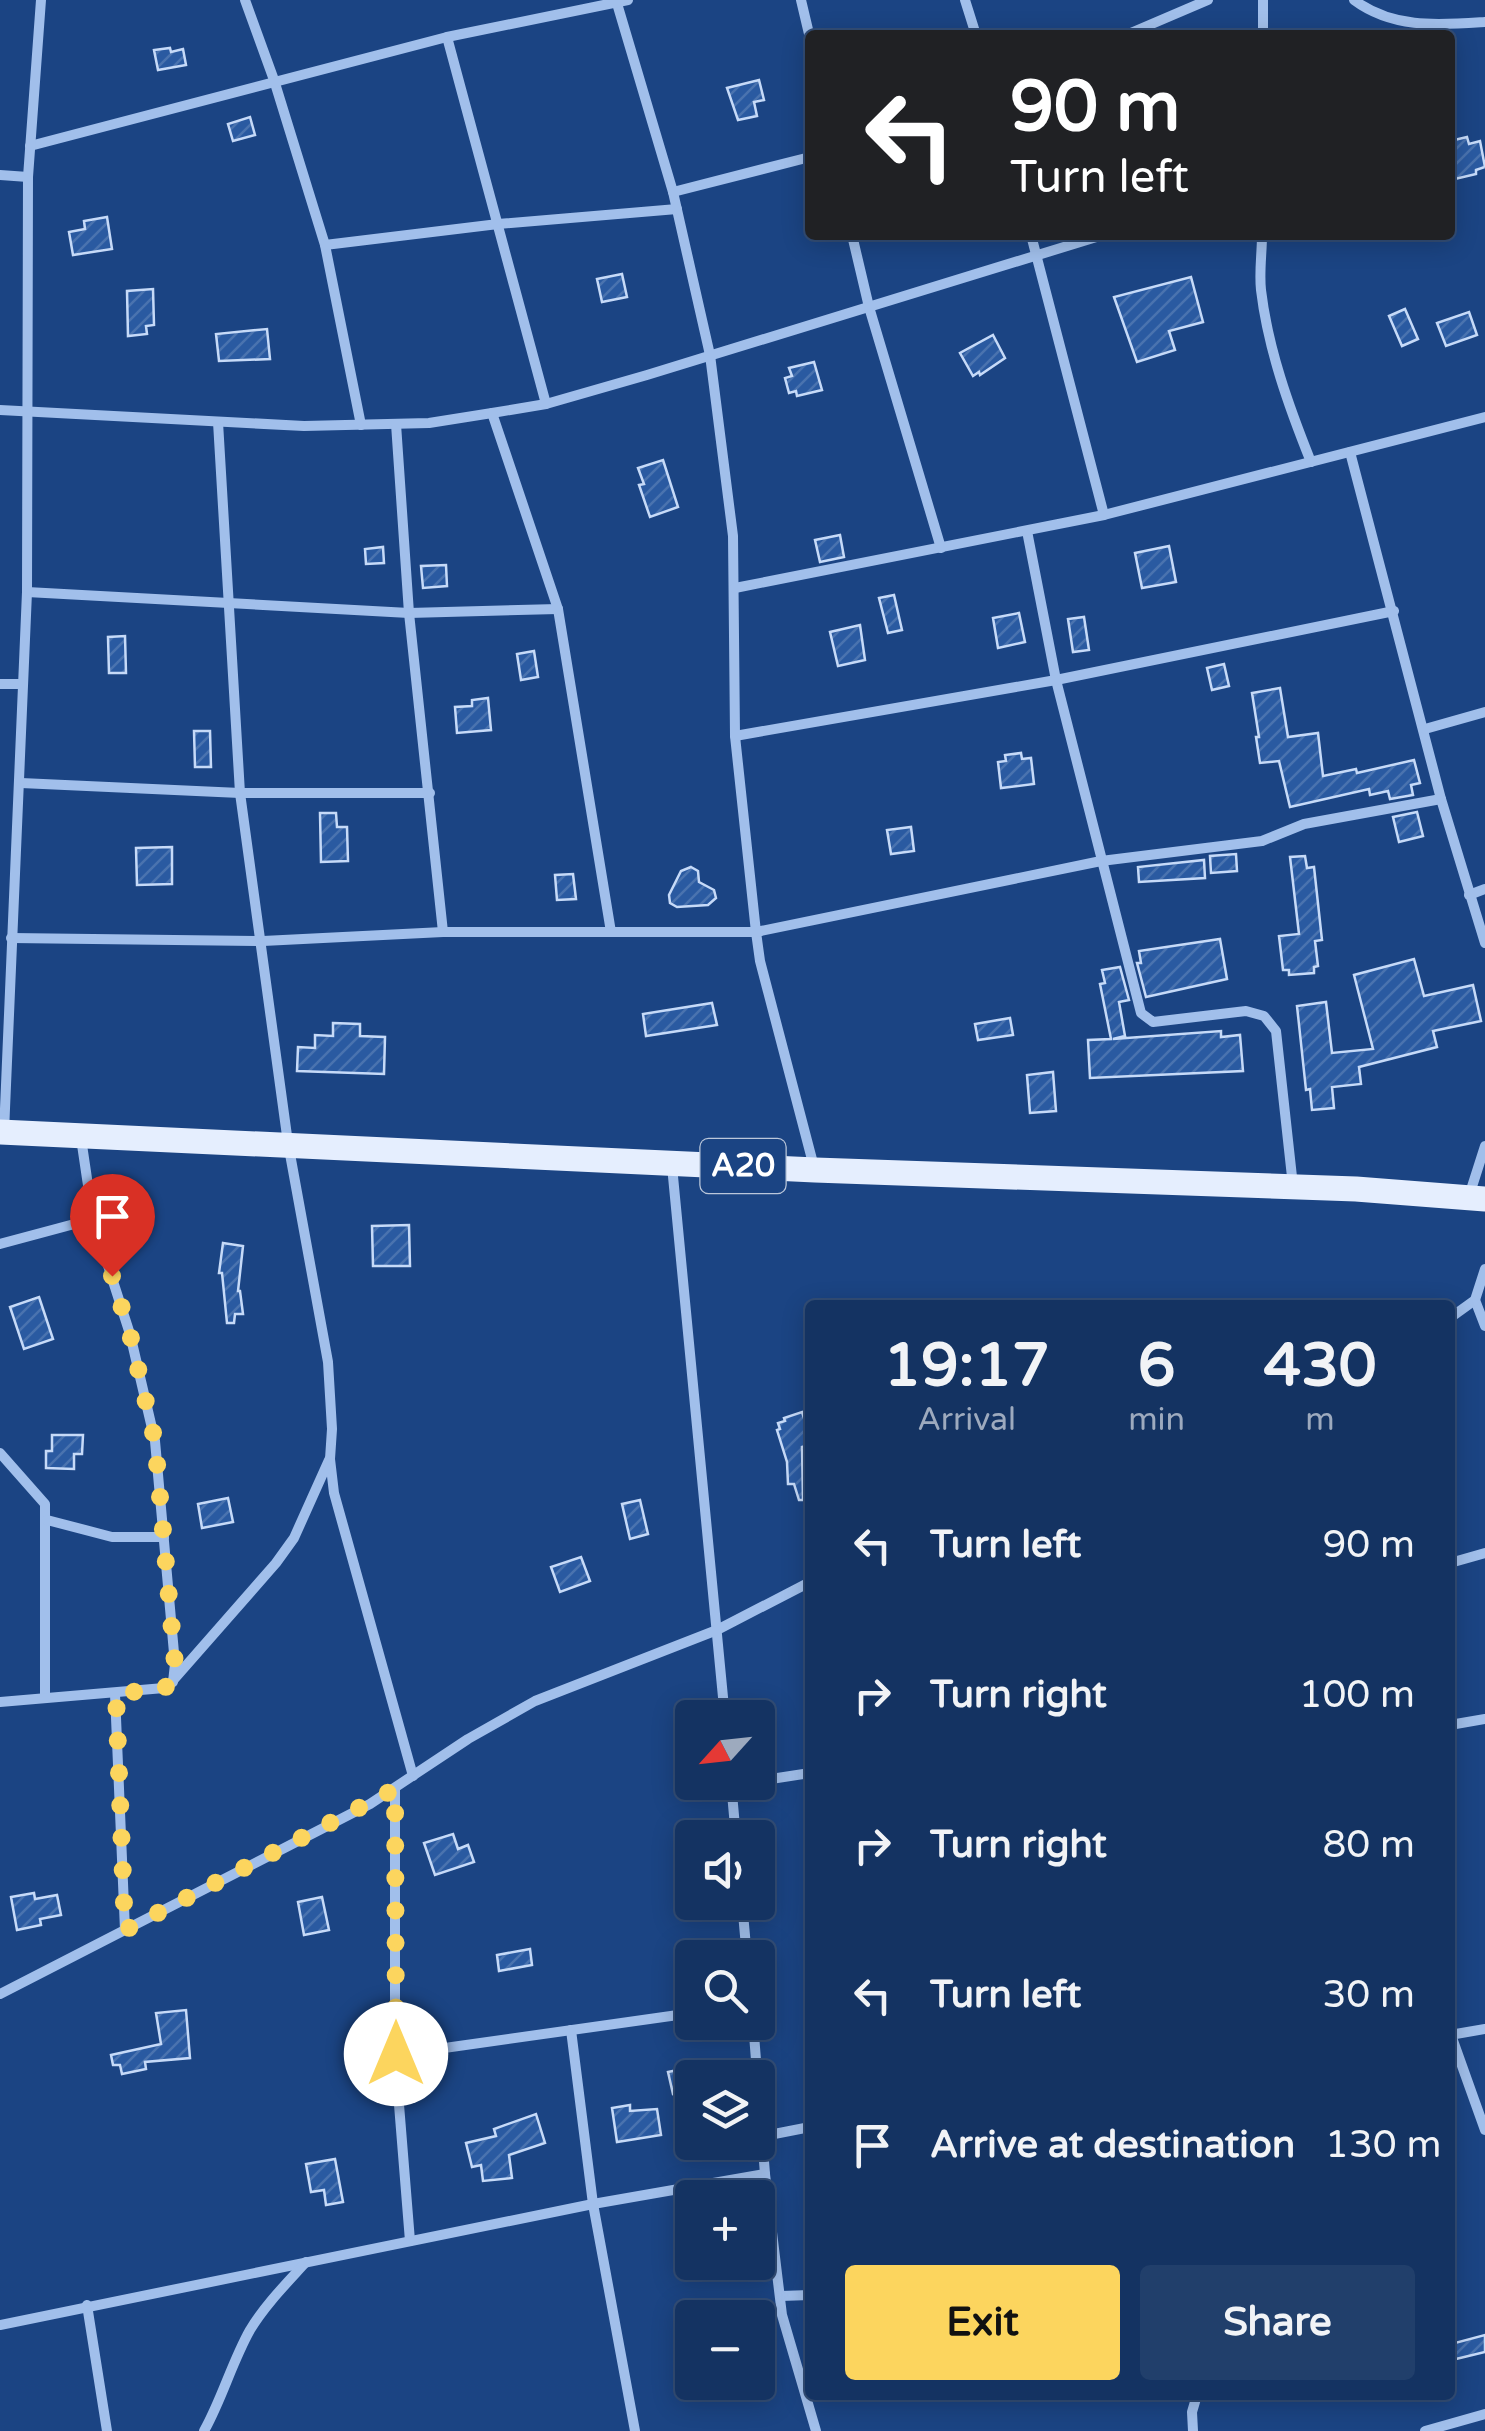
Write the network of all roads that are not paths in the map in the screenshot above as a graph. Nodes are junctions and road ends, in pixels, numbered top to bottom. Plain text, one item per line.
1 (40, 0) edge
2 (245, 0) edge
3 (800, 0) edge
4 (965, 0) edge
5 (1208, 0) edge
6 (1263, 0) edge
7 (1354, 0) edge
8 (620, 1) edge
9 (1485, 22) edge
10 (808, 30) edge
11 (974, 30) edge
12 (1138, 30) edge
13 (1263, 30) edge
14 (447, 37) junction
15 (274, 80) junction
16 (30, 146) junction
17 (805, 158) edge
18 (0, 175) edge
19 (28, 177) junction
20 (674, 192) junction
21 (677, 209) junction
22 (498, 224) junction
23 (853, 240) edge
24 (1032, 240) edge
25 (1087, 240) edge
26 (1262, 240) edge
27 (326, 245) junction
28 (1036, 255) junction
29 (869, 307) junction
30 (710, 355) junction
31 (546, 404) junction
32 (0, 410) edge
33 (29, 410) junction
34 (492, 413) junction
35 (1485, 417) edge
36 (218, 422) junction
37 (396, 424) junction
38 (361, 425) junction
39 (1350, 452) junction
40 (1311, 462) junction
41 (1104, 515) junction
42 (1026, 531) junction
43 (941, 548) junction
44 (736, 588) junction
45 (28, 592) junction
46 (228, 603) junction
47 (558, 609) junction
48 (1394, 611) junction
49 (409, 613) junction
50 (1056, 680) junction
51 (0, 684) edge
52 (22, 684) junction
53 (1485, 712) edge
54 (1425, 729) junction
55 (735, 736) junction
56 (21, 783) junction
57 (430, 792) junction
58 (240, 794) junction
59 (1441, 799) junction
60 (1101, 861) junction
61 (1485, 889) edge
62 (1469, 895) junction
63 (442, 932) junction
64 (611, 932) junction
65 (756, 932) junction
66 (11, 938) junction
67 (263, 941) junction
68 (1485, 943) edge
69 (2, 1132) edge
70 (81, 1136) junction
71 (288, 1143) junction
72 (1485, 1146) edge
73 (672, 1163) junction
74 (815, 1170) junction
75 (1293, 1187) junction
76 (1477, 1198) edge
77 (93, 1219) junction
78 (0, 1244) edge
79 (1485, 1269) edge
80 (1476, 1300) junction
81 (1455, 1315) edge
82 (1485, 1326) edge
83 (0, 1453) edge
84 (330, 1459) junction
85 (47, 1520) junction
86 (164, 1536) junction
87 (1485, 1554) edge
88 (1455, 1562) edge
89 (805, 1585) edge
90 (717, 1630) junction
91 (173, 1682) junction
92 (116, 1694) junction
93 (45, 1698) junction
94 (723, 1700) edge
95 (0, 1702) edge
96 (1485, 1719) edge
97 (1455, 1724) edge
98 (805, 1774) edge
99 (413, 1776) junction
100 (775, 1779) edge
101 (395, 1789) junction
102 (125, 1930) junction
103 (2, 1992) edge
104 (675, 2015) edge
105 (1485, 2029) edge
106 (571, 2030) junction
107 (1455, 2033) edge
108 (1455, 2048) edge
109 (396, 2054) junction
110 (805, 2128) edge
111 (1485, 2130) edge
112 (775, 2134) edge
113 (765, 2160) edge
114 (766, 2174) junction
115 (592, 2204) junction
116 (410, 2240) junction
117 (307, 2261) junction
118 (805, 2295) edge
119 (781, 2296) junction
120 (88, 2305) junction
121 (0, 2325) edge
122 (805, 2395) edge
123 (806, 2400) edge
124 (1196, 2400) edge
125 (1485, 2414) edge
126 (107, 2431) edge
127 (204, 2431) edge
128 (635, 2431) edge
129 (816, 2431) edge
130 (1193, 2431) edge
131 (1425, 2431) edge

1 - 16 street
2 - 15 street
3 - 10 street
4 - 11 street
5 - 12 street
6 - 13 street
7 - 9 street
8 - 14 street
8 - 20 street
14 - 15 street
14 - 22 street
15 - 16 street
15 - 27 street
16 - 19 street
17 - 20 street
18 - 19 street
19 - 33 street
20 - 21 street
21 - 22 street
21 - 30 street
22 - 27 street
22 - 31 street
23 - 29 street
24 - 28 street
25 - 28 street
26 - 40 street
27 - 38 street
28 - 29 street
28 - 41 street
29 - 30 street
29 - 43 street
30 - 31 street
30 - 44 street
31 - 34 street
32 - 33 street
33 - 36 street
33 - 45 street
34 - 37 street
34 - 47 street
35 - 39 street
36 - 38 street
36 - 46 street
37 - 38 street
37 - 49 street
39 - 40 street
39 - 48 street
40 - 41 street
41 - 42 street
42 - 43 street
42 - 50 street
43 - 44 street
44 - 55 street
45 - 46 street
45 - 52 street
46 - 49 street
46 - 58 street
47 - 49 street
47 - 64 street
48 - 50 street
48 - 54 street
49 - 57 street
50 - 55 street
50 - 60 street
51 - 52 street
52 - 56 street
53 - 54 street
54 - 59 street
55 - 65 street
56 - 58 street
56 - 66 street
57 - 58 street
57 - 63 street
58 - 67 street
59 - 60 street
59 - 62 street
60 - 65 street
60 - 75 street
61 - 62 street
62 - 68 street
63 - 64 street
63 - 67 street
64 - 65 street
65 - 74 street
66 - 67 street
66 - 69 street
67 - 71 street
69 - 70 main road, A20
70 - 71 main road, A20
70 - 77 street
71 - 73 main road, A20
71 - 84 street
72 - 76 street
73 - 74 main road, A20
73 - 90 street
74 - 75 main road, A20
75 - 76 main road, A20
77 - 78 street
77 - 86 street
79 - 80 street
80 - 81 street
80 - 82 street
83 - 85 street
84 - 91 street
84 - 99 street
85 - 86 street
85 - 93 street
86 - 91 street
87 - 88 street
89 - 90 street
90 - 94 street
90 - 99 street
91 - 92 street
92 - 93 street
92 - 102 street
93 - 95 street
96 - 97 street
98 - 100 street
99 - 101 street
101 - 102 street
101 - 109 street
102 - 103 street
104 - 106 street
105 - 107 street
106 - 109 street
106 - 115 street
108 - 111 street
109 - 116 street
110 - 112 street
113 - 114 street
114 - 115 street
114 - 119 street
115 - 116 street
115 - 128 street
116 - 117 street
117 - 120 street
117 - 127 street
118 - 119 street
119 - 122 street
120 - 121 street
120 - 126 street
123 - 129 street
124 - 130 street
125 - 131 street

